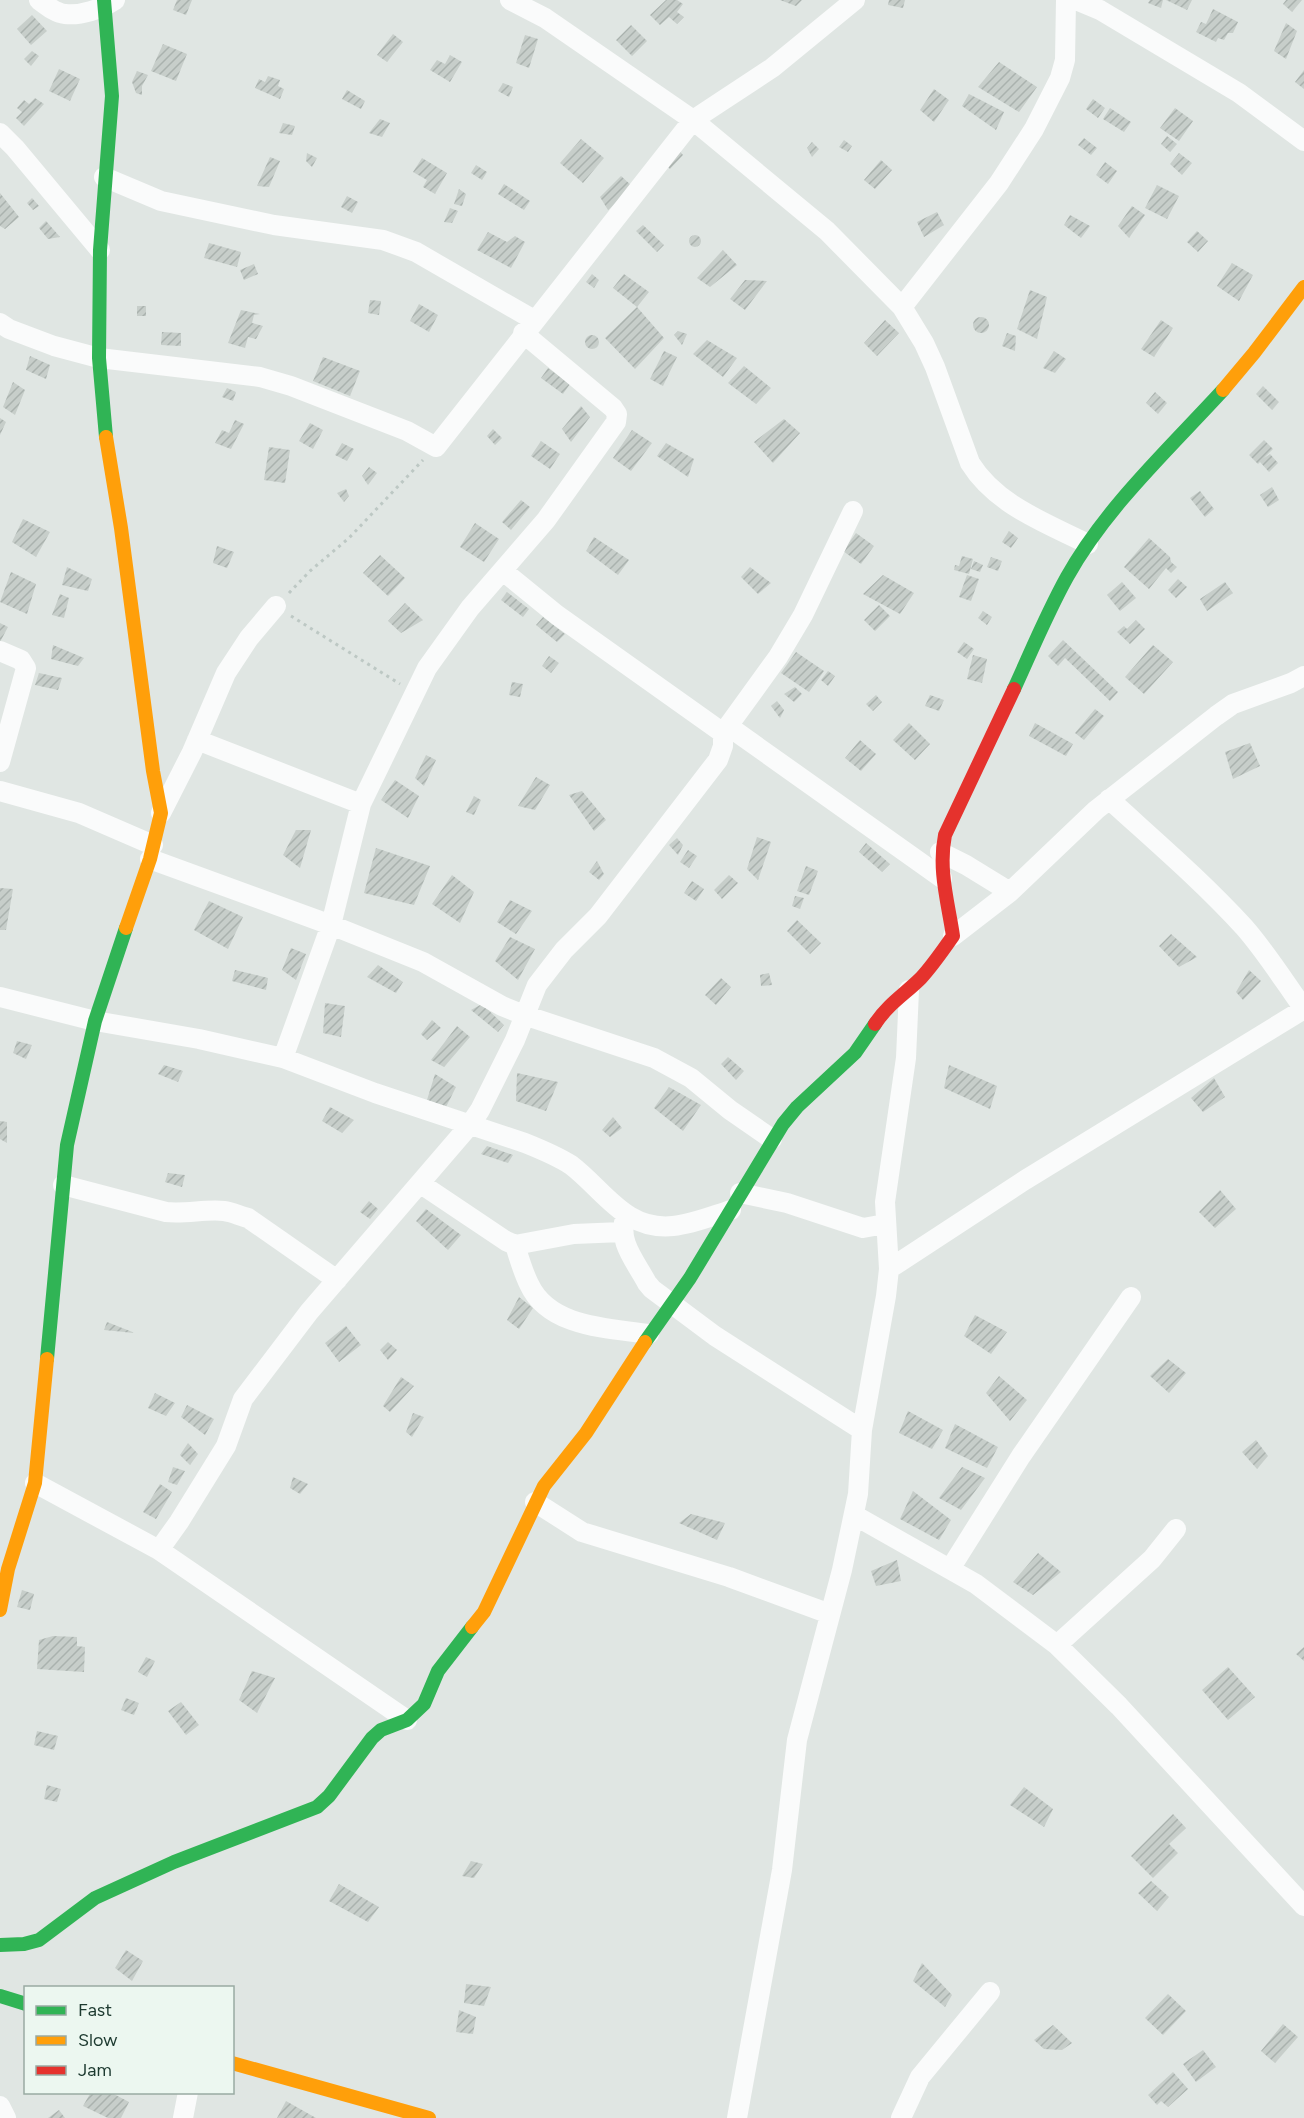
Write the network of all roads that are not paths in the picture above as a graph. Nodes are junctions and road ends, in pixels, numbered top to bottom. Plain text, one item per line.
1 (39, 0) edge
2 (510, 0) edge
3 (855, 0) edge
4 (1066, 0) edge
5 (1076, 0) edge
6 (108, 2) edge
7 (693, 120) junction
8 (0, 133) edge
9 (1304, 141) edge
10 (8, 150) edge
11 (104, 177) junction
12 (100, 250) junction
13 (1304, 286) edge
14 (902, 307) junction
15 (0, 323) edge
16 (529, 327) junction
17 (99, 358) junction
18 (853, 511) dead end
19 (1088, 544) junction
20 (503, 571) junction
21 (276, 606) road end
22 (0, 651) edge
23 (1304, 676) edge
24 (725, 729) junction
25 (198, 740) junction
26 (0, 762) edge
27 (0, 791) edge
28 (1109, 799) junction
29 (361, 804) junction
30 (161, 813) junction
31 (151, 852) junction
32 (940, 852) junction
33 (942, 878) junction
34 (1010, 892) junction
35 (331, 925) junction
36 (953, 936) junction
37 (909, 990) junction
38 (0, 997) edge
39 (1304, 1009) edge
40 (524, 1015) junction
41 (95, 1020) junction
42 (283, 1058) junction
43 (469, 1126) junction
44 (772, 1140) junction
45 (421, 1184) junction
46 (63, 1185) junction
47 (735, 1201) junction
48 (624, 1224) junction
49 (885, 1224) junction
50 (515, 1245) junction
51 (889, 1269) junction
52 (337, 1280) junction
53 (1131, 1297) dead end
54 (671, 1304) junction
55 (649, 1334) junction
56 (862, 1430) junction
57 (35, 1483) junction
58 (535, 1502) junction
59 (854, 1515) junction
60 (1176, 1529) dead end
61 (159, 1550) junction
62 (950, 1569) junction
63 (0, 1610) edge
64 (830, 1614) junction
65 (1057, 1645) junction
66 (407, 1720) junction
67 (1304, 1906) edge
68 (0, 1946) edge
69 (990, 1992) dead end
70 (0, 1998) edge
71 (24, 2004) edge
72 (234, 2063) edge
73 (188, 2094) edge
74 (0, 2106) edge
75 (6, 2118) edge
76 (183, 2118) edge
77 (429, 2118) edge
78 (737, 2118) edge
79 (901, 2118) edge

1 - 6 street
2 - 7 street
3 - 7 street
4 - 14 street
5 - 9 street
6 - 11 street
7 - 14 street
7 - 16 street
8 - 10 street
10 - 12 street
11 - 12 street
11 - 16 street
12 - 17 street
13 - 19 street
14 - 19 street
15 - 17 street
16 - 17 street
16 - 20 street
17 - 30 street
18 - 24 street
19 - 32 street
20 - 24 street
20 - 29 street
21 - 25 street
22 - 26 street
23 - 28 street
24 - 33 street
24 - 40 street
25 - 29 street
25 - 30 street
27 - 31 street
28 - 34 street
28 - 39 street
29 - 35 street
30 - 31 street
31 - 35 street
31 - 41 street
32 - 33 street
32 - 34 street
33 - 36 street
34 - 36 street
35 - 40 street
35 - 42 street
36 - 37 street
37 - 44 street
37 - 49 street
38 - 41 street
39 - 51 street
40 - 43 street
40 - 44 street
41 - 42 street
41 - 46 street
42 - 43 street
43 - 45 street
43 - 48 street
44 - 47 street
45 - 50 street
45 - 52 street
46 - 52 street
46 - 57 street
47 - 48 street
47 - 49 street
47 - 54 street
48 - 50 street
48 - 54 street
49 - 51 street
50 - 55 street
51 - 56 street
52 - 61 street
53 - 62 street
54 - 55 street
54 - 56 street
55 - 58 street
56 - 59 street
57 - 61 street
57 - 63 street
58 - 64 street
58 - 66 street
59 - 62 street
59 - 64 street
60 - 65 street
61 - 66 street
62 - 65 street
64 - 78 street
65 - 67 street
66 - 68 street
69 - 79 street
70 - 71 street
72 - 77 street
73 - 76 street
74 - 75 street

